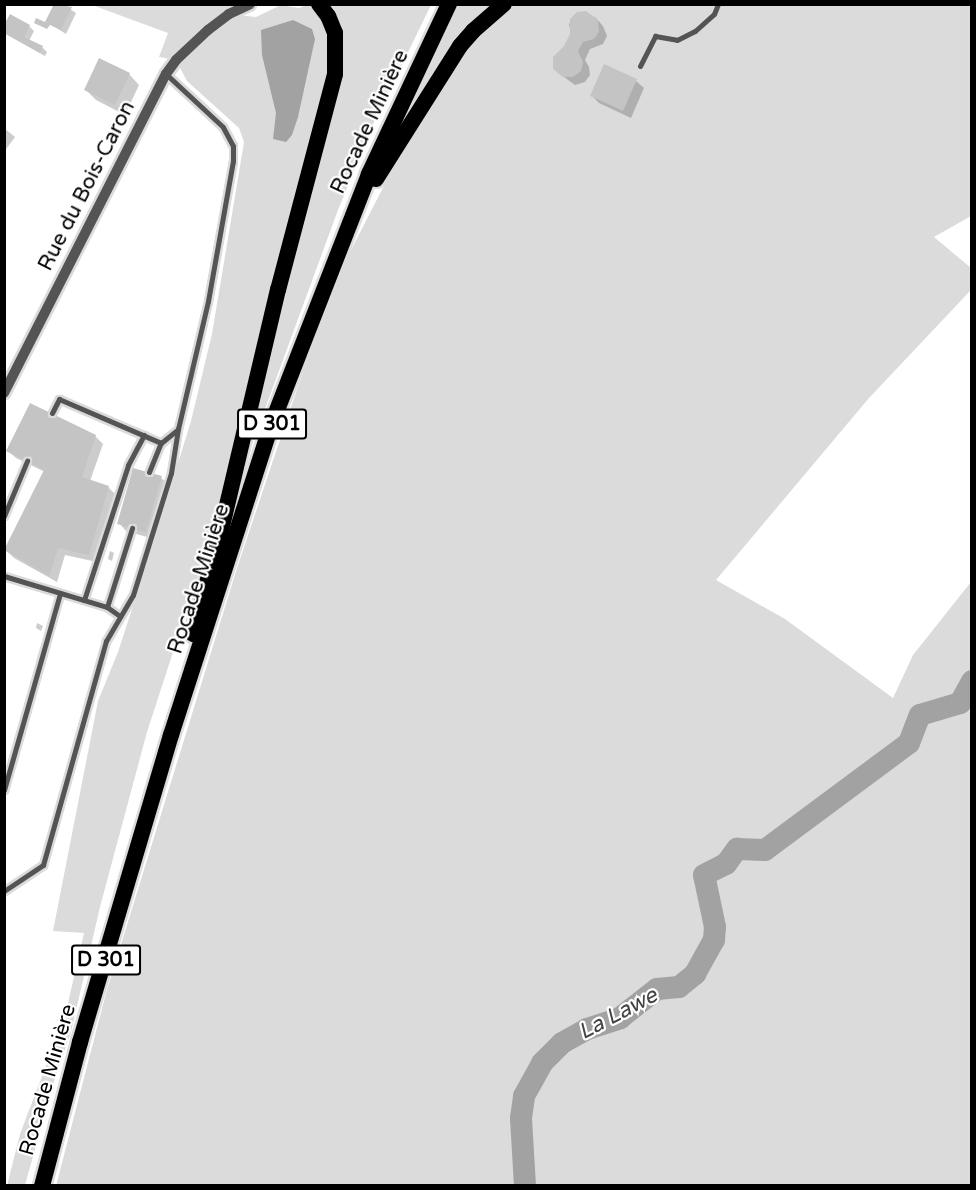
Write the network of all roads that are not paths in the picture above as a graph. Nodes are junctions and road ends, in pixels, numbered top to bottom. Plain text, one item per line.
1 (250, 4) edge
2 (319, 4) edge
3 (449, 4) edge
4 (504, 4) edge
5 (718, 4) edge
6 (231, 9) edge
7 (640, 66) dead end
8 (166, 74) junction
9 (345, 230) junction
10 (4, 393) edge
11 (52, 413) dead end
12 (178, 429) junction
13 (144, 435) junction
14 (161, 443) junction
15 (27, 461) dead end
16 (149, 472) dead end
17 (4, 516) edge
18 (132, 528) dead end
19 (4, 576) edge
20 (60, 593) junction
21 (84, 600) junction
22 (108, 607) junction
23 (120, 616) junction
24 (171, 735) junction
25 (4, 790) edge
26 (4, 891) edge
27 (42, 1185) edge

1 - 6 street, Rue du Bois-Caron
2 - 24 highway
3 - 9 highway, Rocade Minière / D 301
4 - 9 highway
5 - 7 lane
6 - 8 street, Rue du Bois-Caron
8 - 10 street, Rue du Bois-Caron
8 - 12 lane
9 - 24 highway, Rocade Minière / D 301
11 - 13 lane
12 - 14 lane
12 - 23 lane
13 - 14 lane
13 - 21 lane
14 - 16 lane
15 - 17 lane
18 - 22 lane
19 - 20 lane
20 - 21 lane
20 - 25 lane
21 - 22 lane
22 - 23 lane
23 - 26 lane
24 - 27 highway, Rocade Minière / D 301

